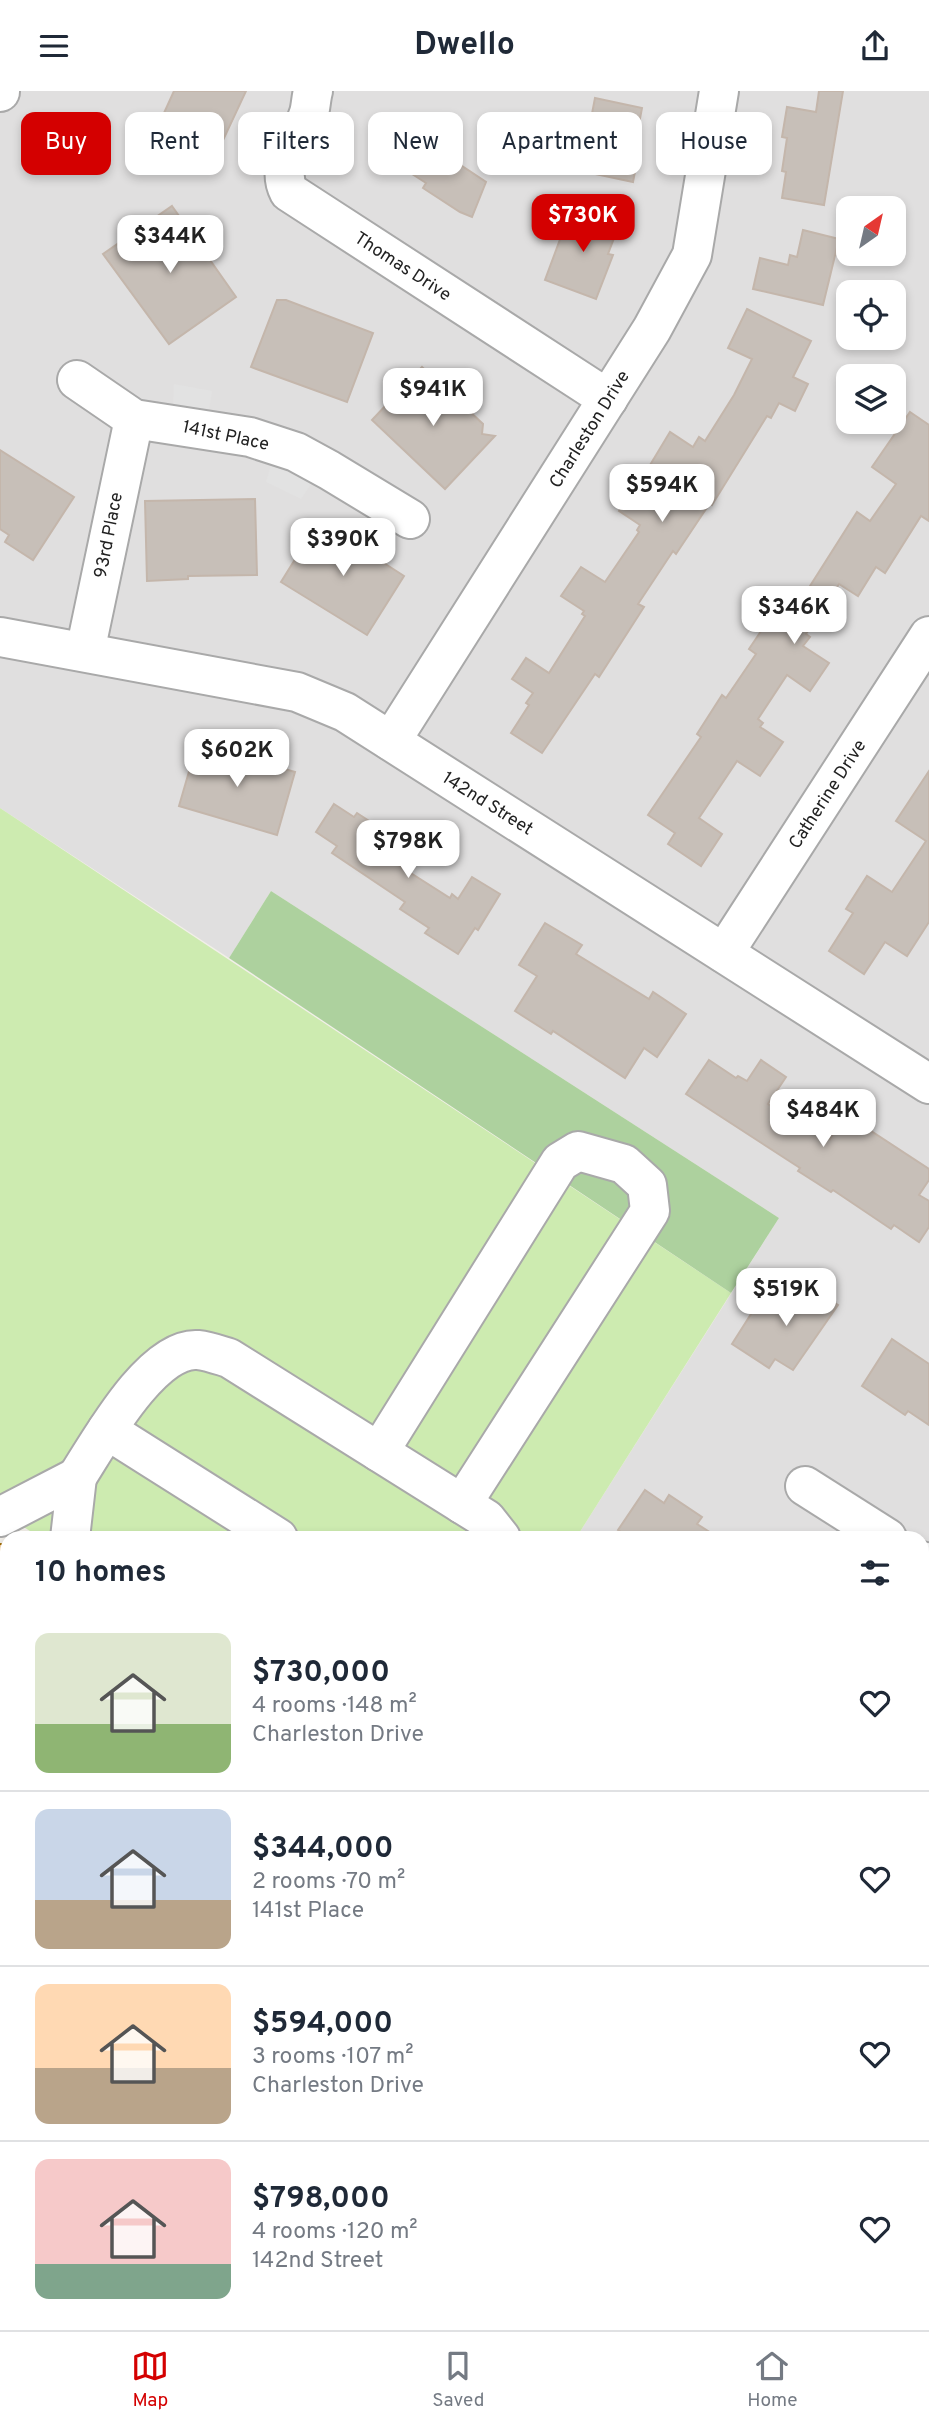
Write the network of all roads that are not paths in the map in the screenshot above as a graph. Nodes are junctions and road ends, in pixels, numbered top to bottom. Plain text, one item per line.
1 (313, 91) edge
2 (719, 91) edge
3 (77, 380) dead end
4 (608, 398) junction
5 (134, 419) junction
6 (410, 520) dead end
7 (929, 636) edge
8 (0, 637) edge
9 (85, 652) junction
10 (391, 741) junction
11 (724, 953) junction
12 (929, 1084) edge
13 (107, 1430) junction
14 (379, 1452) junction
15 (77, 1476) junction
16 (806, 1486) dead end
17 (463, 1504) junction
18 (0, 1517) edge
19 (71, 1531) edge
20 (267, 1531) edge
21 (495, 1531) edge
22 (876, 1531) edge

1 - 4 street, Thomas Drive
2 - 4 street, Charleston Drive
3 - 5 street, 141st Place
4 - 10 street, Charleston Drive
5 - 6 street, 141st Place
5 - 9 street, 93rd Place
7 - 11 street, Catherine Drive
8 - 9 street, 142nd Street
9 - 10 street, 142nd Street
10 - 11 street, 142nd Street
11 - 12 street, 142nd Street
13 - 14 street
13 - 15 street
13 - 20 street
14 - 17 street
14 - 17 street
15 - 18 street
15 - 19 street
16 - 22 street
17 - 21 street

